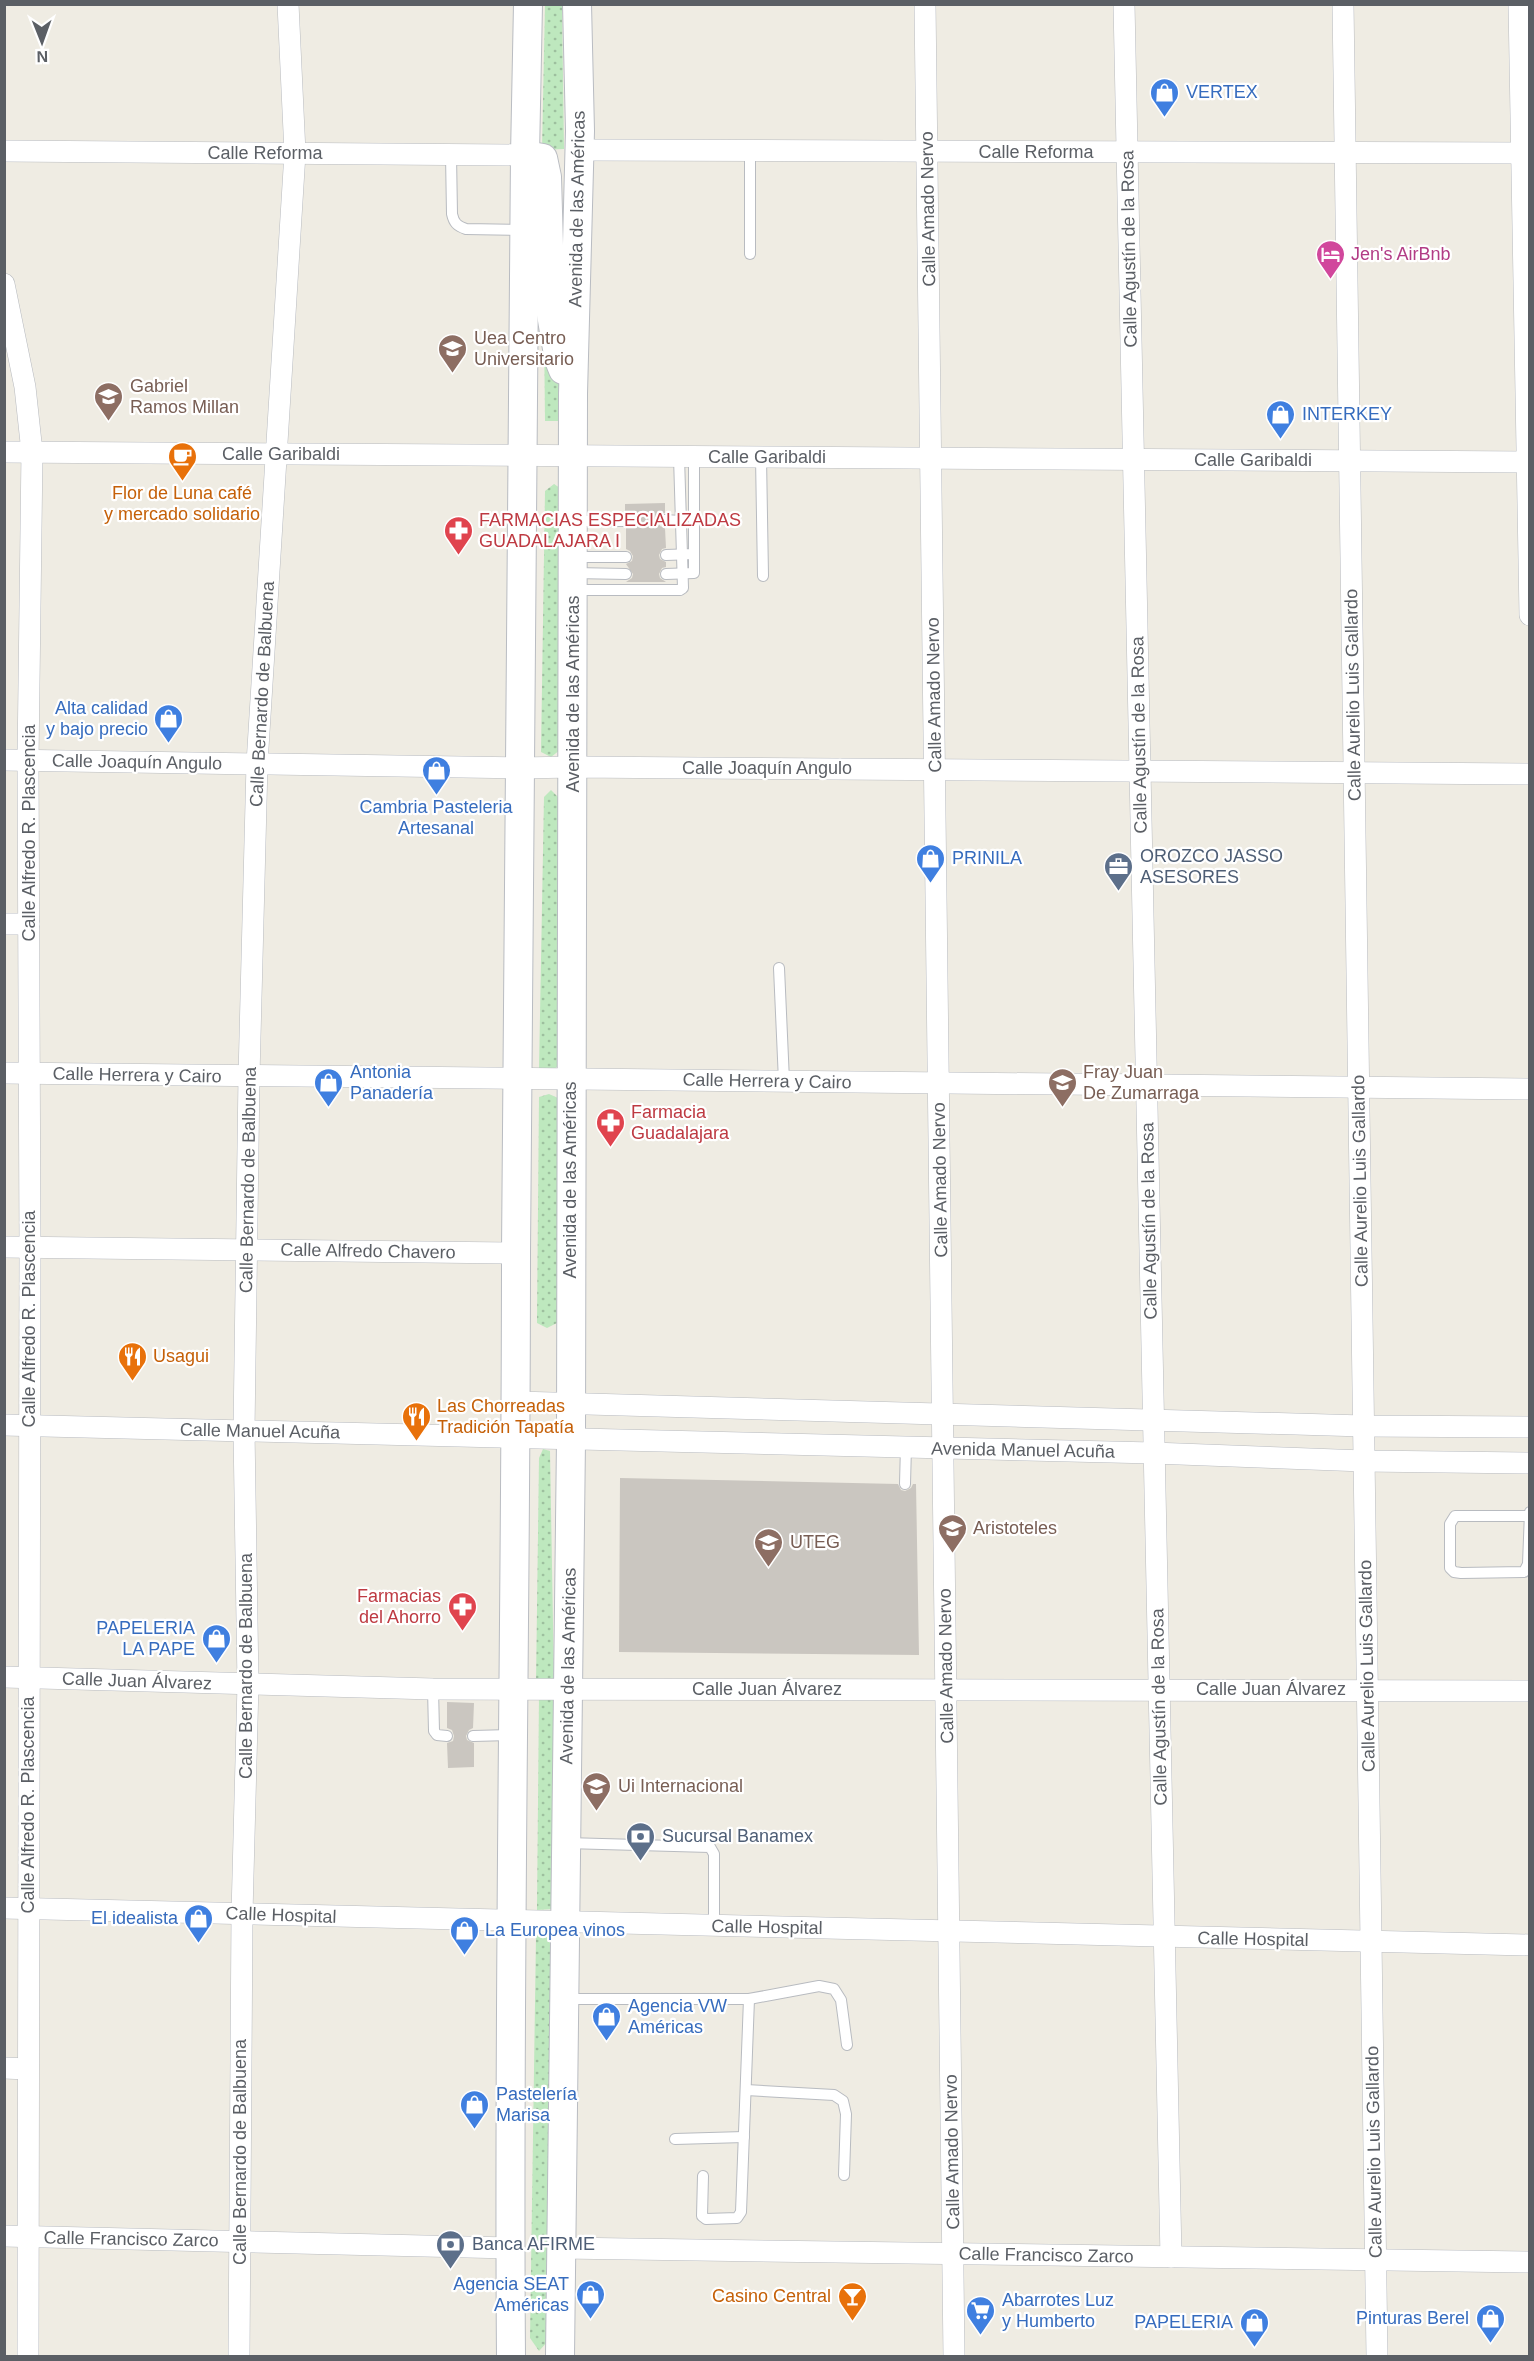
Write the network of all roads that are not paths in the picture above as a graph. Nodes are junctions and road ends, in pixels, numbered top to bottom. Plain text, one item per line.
1 (288, 4) edge
2 (528, 4) edge
3 (577, 4) edge
4 (925, 4) edge
5 (1124, 4) edge
6 (1343, 4) edge
7 (1519, 4) edge
8 (579, 150) junction
9 (4, 151) edge
10 (750, 151) junction
11 (927, 152) junction
12 (1127, 152) junction
13 (295, 153) junction
14 (1345, 153) junction
15 (1526, 153) edge
16 (452, 155) junction
17 (525, 155) junction
18 (524, 230) junction
19 (750, 255) dead end
20 (4, 284) edge
21 (573, 394) junction
22 (4, 452) edge
23 (32, 453) junction
24 (276, 454) junction
25 (523, 456) junction
26 (574, 456) junction
27 (687, 457) junction
28 (761, 457) junction
29 (931, 458) junction
30 (1134, 459) junction
31 (1350, 460) junction
32 (1528, 462) edge
33 (665, 520) dead end
34 (574, 521) junction
35 (626, 521) dead end
36 (680, 521) junction
37 (694, 554) junction
38 (666, 555) dead end
39 (681, 555) junction
40 (626, 557) dead end
41 (573, 573) junction
42 (626, 574) dead end
43 (666, 574) dead end
44 (682, 574) junction
45 (763, 576) dead end
46 (1530, 615) edge
47 (4, 760) edge
48 (28, 761) junction
49 (257, 764) junction
50 (573, 767) junction
51 (521, 768) junction
52 (935, 769) junction
53 (1140, 771) junction
54 (1354, 772) junction
55 (1530, 774) edge
56 (4, 924) edge
57 (29, 924) junction
58 (779, 968) dead end
59 (4, 1073) edge
60 (29, 1074) junction
61 (249, 1076) junction
62 (519, 1079) junction
63 (570, 1079) junction
64 (784, 1081) junction
65 (939, 1083) junction
66 (1146, 1085) junction
67 (1359, 1087) junction
68 (1530, 1089) edge
69 (4, 1247) edge
70 (30, 1247) junction
71 (248, 1250) junction
72 (516, 1253) junction
73 (517, 1402) junction
74 (570, 1403) junction
75 (944, 1413) junction
76 (1153, 1420) junction
77 (4, 1425) edge
78 (28, 1425) junction
79 (1363, 1426) junction
80 (1530, 1427) edge
81 (244, 1431) junction
82 (516, 1438) junction
83 (571, 1440) junction
84 (906, 1446) junction
85 (944, 1448) junction
86 (1153, 1453) junction
87 (1364, 1461) junction
88 (1530, 1463) edge
89 (905, 1484) dead end
90 (1529, 1514) edge
91 (4, 1677) edge
92 (28, 1678) junction
93 (248, 1684) junction
94 (946, 1688) junction
95 (433, 1689) junction
96 (1159, 1689) junction
97 (1367, 1689) junction
98 (513, 1690) junction
99 (568, 1690) junction
100 (1530, 1691) edge
101 (512, 1735) junction
102 (447, 1736) dead end
103 (473, 1736) dead end
104 (566, 1843) junction
105 (4, 1908) edge
106 (27, 1909) junction
107 (242, 1914) junction
108 (512, 1921) junction
109 (565, 1922) junction
110 (714, 1926) junction
111 (949, 1931) junction
112 (1164, 1936) junction
113 (1371, 1941) junction
114 (1530, 1945) edge
115 (564, 1999) junction
116 (749, 1999) junction
117 (847, 2045) dead end
118 (4, 2068) edge
119 (28, 2069) junction
120 (746, 2090) junction
121 (744, 2137) junction
122 (675, 2139) dead end
123 (844, 2175) dead end
124 (703, 2176) dead end
125 (4, 2236) edge
126 (28, 2237) junction
127 (240, 2242) junction
128 (510, 2248) junction
129 (562, 2248) junction
130 (953, 2254) junction
131 (1171, 2257) junction
132 (1376, 2260) junction
133 (1530, 2262) edge
134 (28, 2356) edge
135 (239, 2356) edge
136 (511, 2356) edge
137 (560, 2356) edge
138 (954, 2356) edge
139 (1377, 2356) edge

1 - 13 street, Calle Bernardo de Balbuena
2 - 17 main road
3 - 8 main road, Avenida de las Américas
4 - 11 street, Calle Amado Nervo
5 - 12 street, Calle Agustín de la Rosa
6 - 14 street, Calle Aurelio Luis Gallardo
7 - 15 street
8 - 10 street, Calle Reforma
8 - 21 main road, Avenida de las Américas
9 - 13 street, Calle Reforma
10 - 11 street, Calle Reforma
10 - 19 lane
11 - 12 street, Calle Reforma
11 - 29 street, Calle Amado Nervo
12 - 14 street, Calle Reforma
12 - 30 street, Calle Agustín de la Rosa
13 - 16 street, Calle Reforma
13 - 24 street, Calle Bernardo de Balbuena
14 - 15 street, Calle Reforma
14 - 31 street, Calle Aurelio Luis Gallardo
15 - 32 street
16 - 17 street, Calle Reforma
16 - 18 lane
17 - 18 main road
17 - 21 main road
18 - 25 main road
20 - 23 street, Calle Alfredo R. Plascencia
21 - 26 main road, Avenida de las Américas
22 - 23 street, Calle Garibaldi
23 - 24 street, Calle Garibaldi
23 - 48 street, Calle Alfredo R. Plascencia
24 - 25 street, Calle Garibaldi
24 - 49 street, Calle Bernardo de Balbuena
25 - 26 street, Calle Garibaldi
25 - 51 main road
26 - 27 street, Calle Garibaldi
26 - 34 main road, Avenida de las Américas
27 - 28 street, Calle Garibaldi
27 - 36 lane
27 - 37 lane
28 - 29 street, Calle Garibaldi
28 - 45 lane
29 - 30 street, Calle Garibaldi
29 - 52 street, Calle Amado Nervo
30 - 31 street, Calle Garibaldi
30 - 53 street, Calle Agustín de la Rosa
31 - 32 street, Calle Garibaldi
31 - 54 street, Calle Aurelio Luis Gallardo
32 - 46 street
33 - 36 lane
34 - 35 lane
34 - 41 main road, Avenida de las Américas
36 - 39 lane
37 - 39 lane
37 - 44 lane
38 - 39 lane
39 - 44 lane
40 - 41 lane
41 - 42 lane
41 - 44 lane
41 - 50 main road, Avenida de las Américas
43 - 44 lane
47 - 48 street, Calle Joaquín Angulo
48 - 49 street, Calle Joaquín Angulo
48 - 57 street, Calle Alfredo R. Plascencia
49 - 51 street, Calle Joaquín Angulo
49 - 61 street, Calle Bernardo de Balbuena
50 - 51 street, Calle Joaquín Angulo
50 - 52 street, Calle Joaquín Angulo
50 - 63 main road, Avenida de las Américas
51 - 62 main road
52 - 53 street, Calle Joaquín Angulo
52 - 65 street, Calle Amado Nervo
53 - 54 street, Calle Joaquín Angulo
53 - 66 street, Calle Agustín de la Rosa
54 - 55 street, Calle Joaquín Angulo
54 - 67 street, Calle Aurelio Luis Gallardo
56 - 57 street
57 - 60 street, Calle Alfredo R. Plascencia
58 - 64 lane
59 - 60 street, Calle Herrera y Cairo
60 - 61 street, Calle Herrera y Cairo
60 - 70 street, Calle Alfredo R. Plascencia
61 - 62 street, Calle Herrera y Cairo
61 - 71 street, Calle Bernardo de Balbuena
62 - 63 street, Calle Herrera y Cairo
62 - 72 main road
63 - 64 street, Calle Herrera y Cairo
63 - 74 main road, Avenida de las Américas
64 - 65 street, Calle Herrera y Cairo
65 - 66 street, Calle Herrera y Cairo
65 - 75 street, Calle Amado Nervo
66 - 67 street, Calle Herrera y Cairo
66 - 76 street, Calle Agustín de la Rosa
67 - 68 street, Calle Herrera y Cairo
67 - 79 street, Calle Aurelio Luis Gallardo
69 - 70 street, Calle Alfredo Chavero
70 - 71 street, Calle Alfredo Chavero
70 - 78 street, Calle Alfredo R. Plascencia
71 - 72 street, Calle Alfredo Chavero
71 - 81 street, Calle Bernardo de Balbuena
72 - 73 main road
73 - 74 street, Avenida Manuel Acuña
73 - 82 main road
74 - 75 street, Avenida Manuel Acuña
74 - 83 main road, Avenida de las Américas
75 - 76 street, Avenida Manuel Acuña
75 - 85 street, Calle Amado Nervo
76 - 79 street, Avenida Manuel Acuña
76 - 86 street, Calle Agustín de la Rosa
77 - 78 street, Calle Manuel Acuña
78 - 81 street, Calle Manuel Acuña
78 - 92 street, Calle Alfredo R. Plascencia
79 - 80 street, Avenida Manuel Acuña
79 - 87 street, Calle Aurelio Luis Gallardo
81 - 82 street, Calle Manuel Acuña
81 - 93 street, Calle Bernardo de Balbuena
82 - 83 street, Avenida Manuel Acuña
82 - 98 main road
83 - 84 street, Avenida Manuel Acuña
83 - 99 main road, Avenida de las Américas
84 - 85 street, Avenida Manuel Acuña
84 - 89 lane
85 - 86 street, Avenida Manuel Acuña
85 - 94 street, Calle Amado Nervo
86 - 87 street, Avenida Manuel Acuña
86 - 96 street, Calle Agustín de la Rosa
87 - 88 street, Avenida Manuel Acuña
87 - 97 street, Calle Aurelio Luis Gallardo
90 - 90 lane
91 - 92 street, Calle Juan Álvarez
92 - 93 street, Calle Juan Álvarez
92 - 106 street, Calle Alfredo R. Plascencia
93 - 95 street, Calle Juan Álvarez
93 - 107 street, Calle Bernardo de Balbuena
94 - 96 street, Calle Juan Álvarez
94 - 99 street, Calle Juan Álvarez
94 - 111 street, Calle Amado Nervo
95 - 98 street, Calle Juan Álvarez
95 - 102 lane
96 - 97 street, Calle Juan Álvarez
96 - 112 street, Calle Agustín de la Rosa
97 - 100 street, Calle Juan Álvarez
97 - 113 street, Calle Aurelio Luis Gallardo
98 - 99 street, Calle Juan Álvarez
98 - 101 main road
99 - 104 main road, Avenida de las Américas
101 - 103 lane
101 - 108 main road
104 - 109 main road, Avenida de las Américas
104 - 110 lane
105 - 106 street, Calle Hospital
106 - 107 street, Calle Hospital
106 - 119 street, Calle Alfredo R. Plascencia
107 - 108 street, Calle Hospital
107 - 127 street, Calle Bernardo de Balbuena
108 - 109 street, Calle Hospital
108 - 128 main road
109 - 110 street, Calle Hospital
109 - 115 main road, Avenida de las Américas
110 - 111 street, Calle Hospital
111 - 112 street, Calle Hospital
111 - 130 street, Calle Amado Nervo
112 - 113 street, Calle Hospital
112 - 131 street, Calle Agustín de la Rosa
113 - 114 street, Calle Hospital
113 - 132 street, Calle Aurelio Luis Gallardo
115 - 116 lane
115 - 129 main road, Avenida de las Américas
116 - 117 lane
116 - 120 lane
118 - 119 street
119 - 126 street, Calle Alfredo R. Plascencia
120 - 121 lane
120 - 123 lane
121 - 122 lane
121 - 124 lane
125 - 126 street, Calle Francisco Zarco
126 - 127 street, Calle Francisco Zarco
126 - 134 street, Calle Alfredo R. Plascencia
127 - 128 street, Calle Francisco Zarco
127 - 135 street, Calle Bernardo de Balbuena
128 - 136 main road
129 - 130 street, Calle Francisco Zarco
129 - 137 main road, Avenida de las Américas
130 - 131 street, Calle Francisco Zarco
130 - 138 street, Calle Amado Nervo
131 - 132 street, Calle Francisco Zarco
132 - 133 street, Calle Francisco Zarco
132 - 139 street, Calle Aurelio Luis Gallardo

